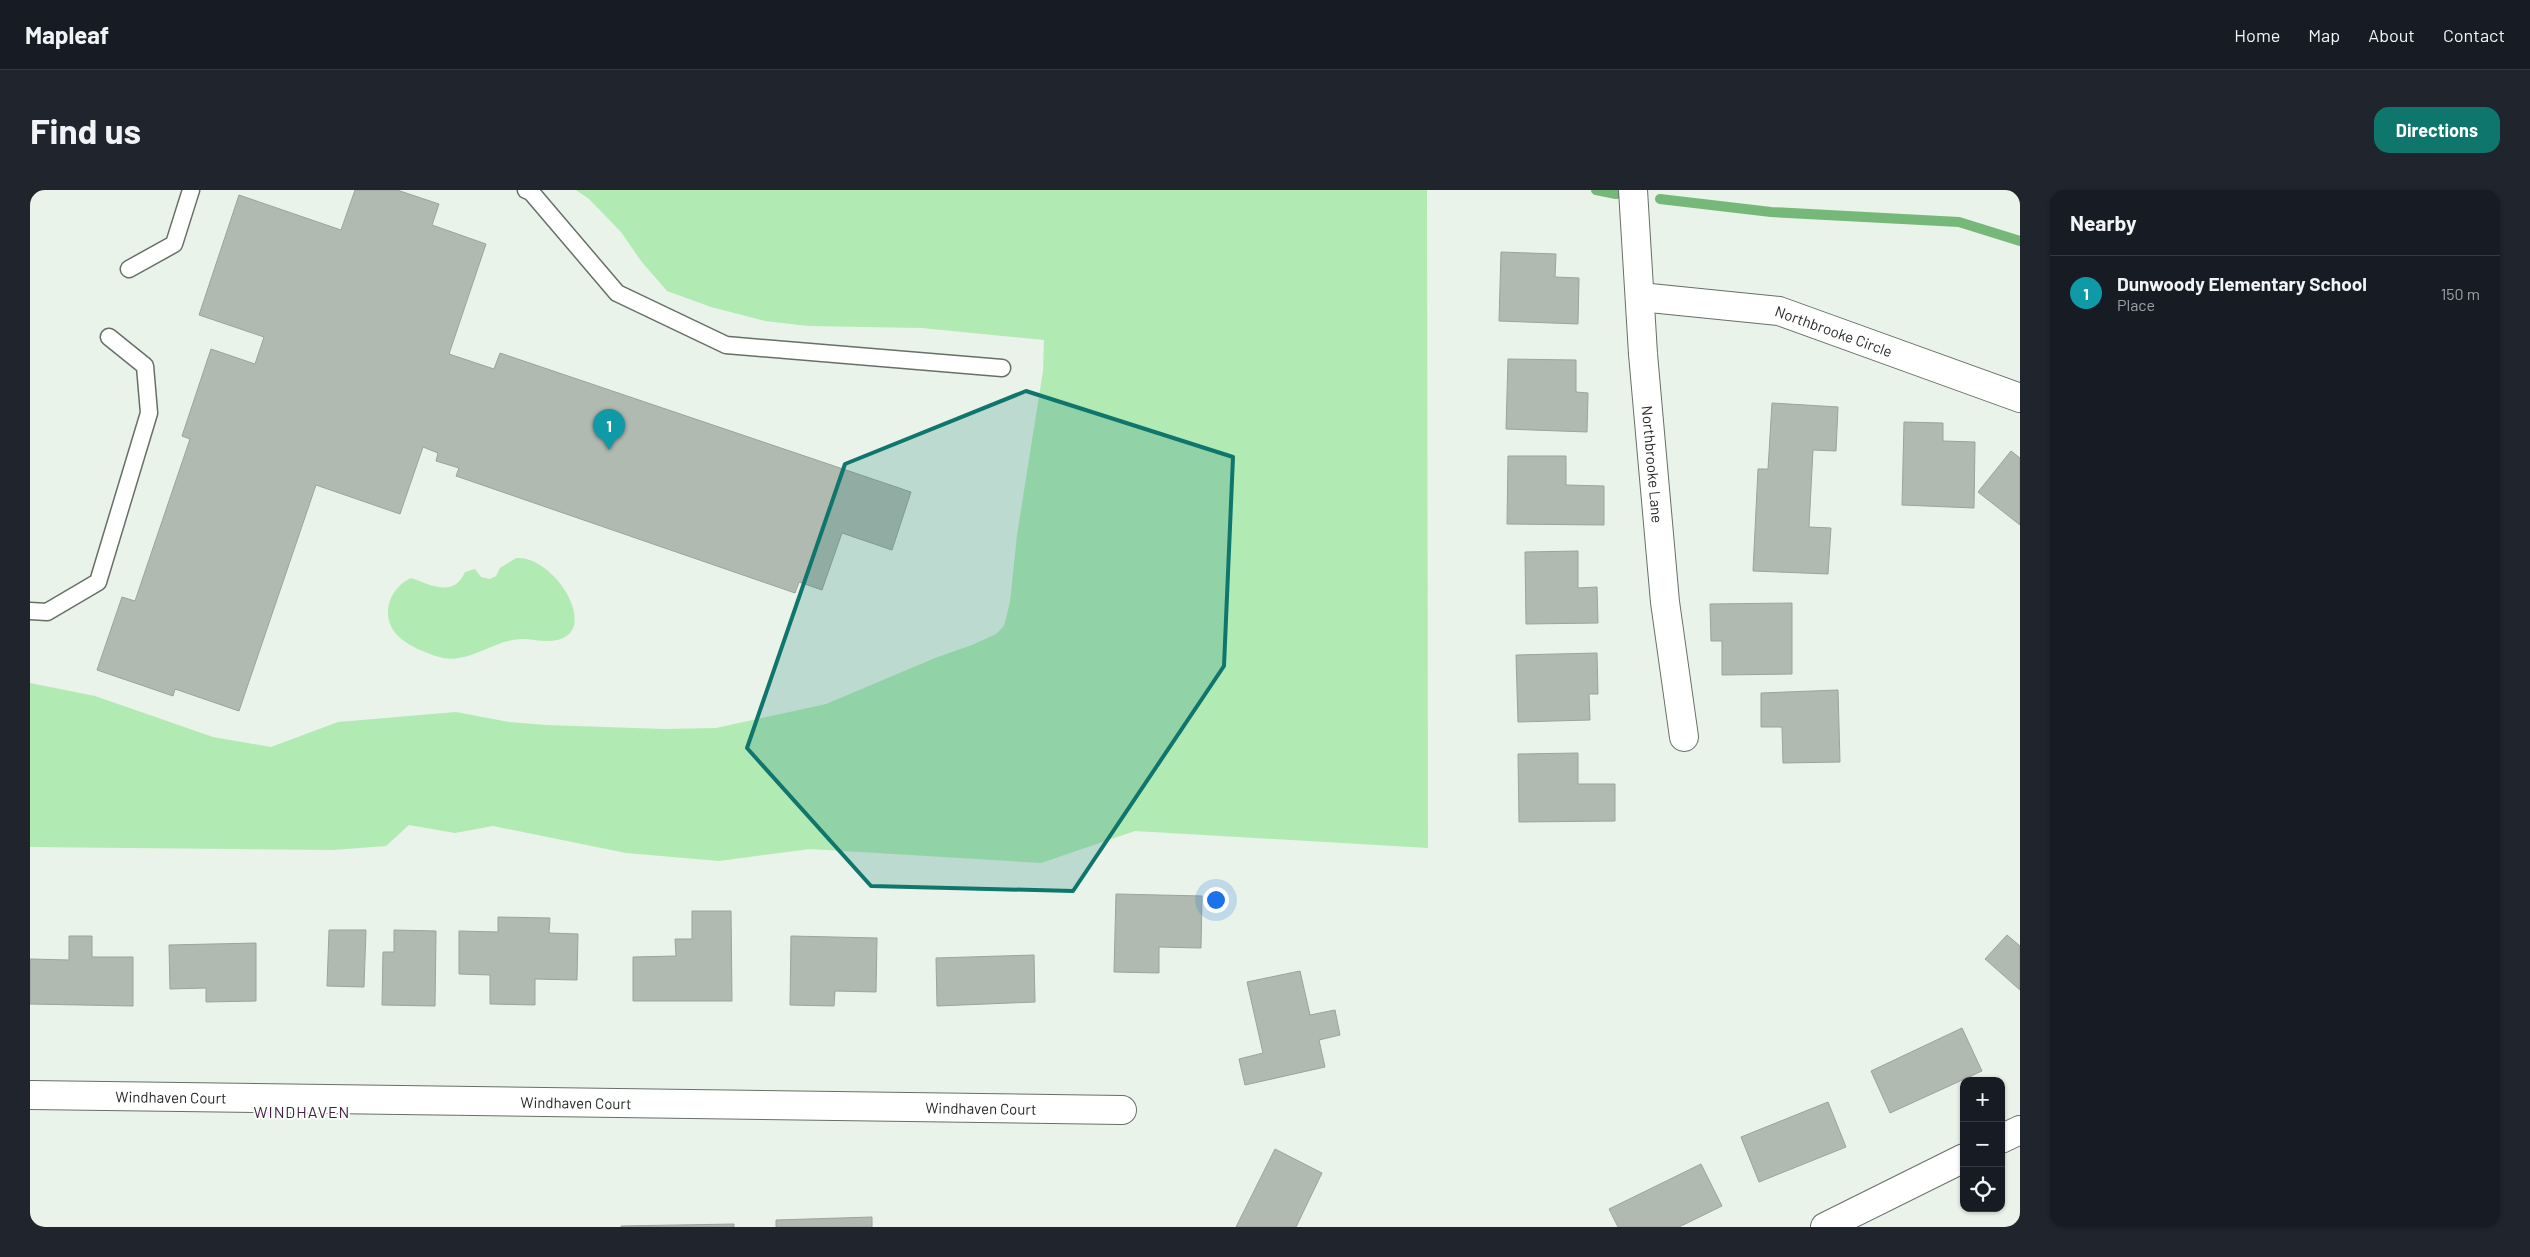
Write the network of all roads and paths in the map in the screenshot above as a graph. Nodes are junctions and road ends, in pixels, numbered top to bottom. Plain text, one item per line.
1 (191, 190) edge
2 (526, 190) edge
3 (1633, 190) edge
4 (130, 269) dead end
5 (1640, 297) junction
6 (109, 337) dead end
7 (1002, 368) dead end
8 (2020, 398) edge
9 (30, 612) edge
10 (1684, 737) dead end
11 (30, 1095) edge
12 (1122, 1110) dead end
13 (2020, 1130) edge
14 (2005, 1137) edge
15 (1960, 1160) edge
16 (1826, 1227) edge

1 - 4 lane
2 - 7 lane
3 - 5 street, Northbrooke Lane
5 - 8 street, Northbrooke Circle
5 - 10 street, Northbrooke Lane
6 - 9 lane
11 - 12 street, Windhaven Court
13 - 14 street
15 - 16 street

